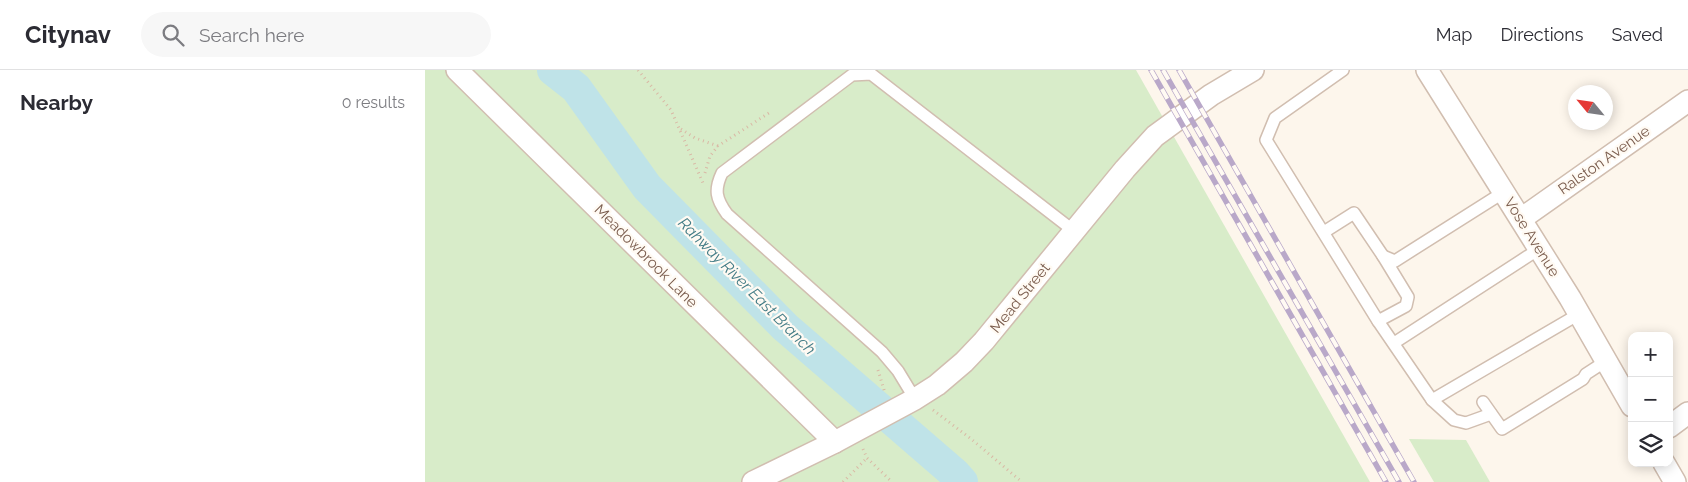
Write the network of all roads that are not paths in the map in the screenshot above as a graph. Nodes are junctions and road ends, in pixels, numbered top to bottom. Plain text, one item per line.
1 (457, 70) edge
2 (1253, 70) edge
3 (1343, 70) edge
4 (1427, 70) edge
5 (872, 72) edge
6 (1688, 101) edge
7 (1504, 192) junction
8 (1521, 219) junction
9 (1074, 231) junction
10 (1324, 232) junction
11 (1539, 249) junction
12 (1383, 256) junction
13 (1579, 314) junction
14 (1379, 321) junction
15 (1394, 344) junction
16 (1606, 361) junction
17 (1628, 399) edge
18 (1432, 400) junction
19 (1483, 402) dead end
20 (916, 405) junction
21 (1688, 413) edge
22 (1491, 414) junction
23 (1673, 423) edge
24 (835, 442) junction
25 (1666, 467) edge
26 (753, 482) edge
27 (1675, 482) edge

1 - 24 street, Meadowbrook Lane
2 - 9 street, Mead Street
3 - 10 lane
4 - 7 street, Vose Avenue
5 - 9 lane
5 - 20 lane
6 - 8 street, Ralston Avenue
7 - 8 street, Vose Avenue
7 - 12 lane
8 - 11 street, Vose Avenue
9 - 20 street, Mead Street
10 - 12 lane
10 - 14 lane
11 - 13 street, Vose Avenue
11 - 15 lane
12 - 14 lane
13 - 16 street, Vose Avenue
13 - 18 lane
14 - 15 lane
15 - 18 lane
16 - 17 street, Vose Avenue
16 - 22 lane
18 - 22 lane
19 - 22 lane
20 - 24 street, Mead Street
21 - 23 street
24 - 26 street, Mead Street
25 - 27 street

